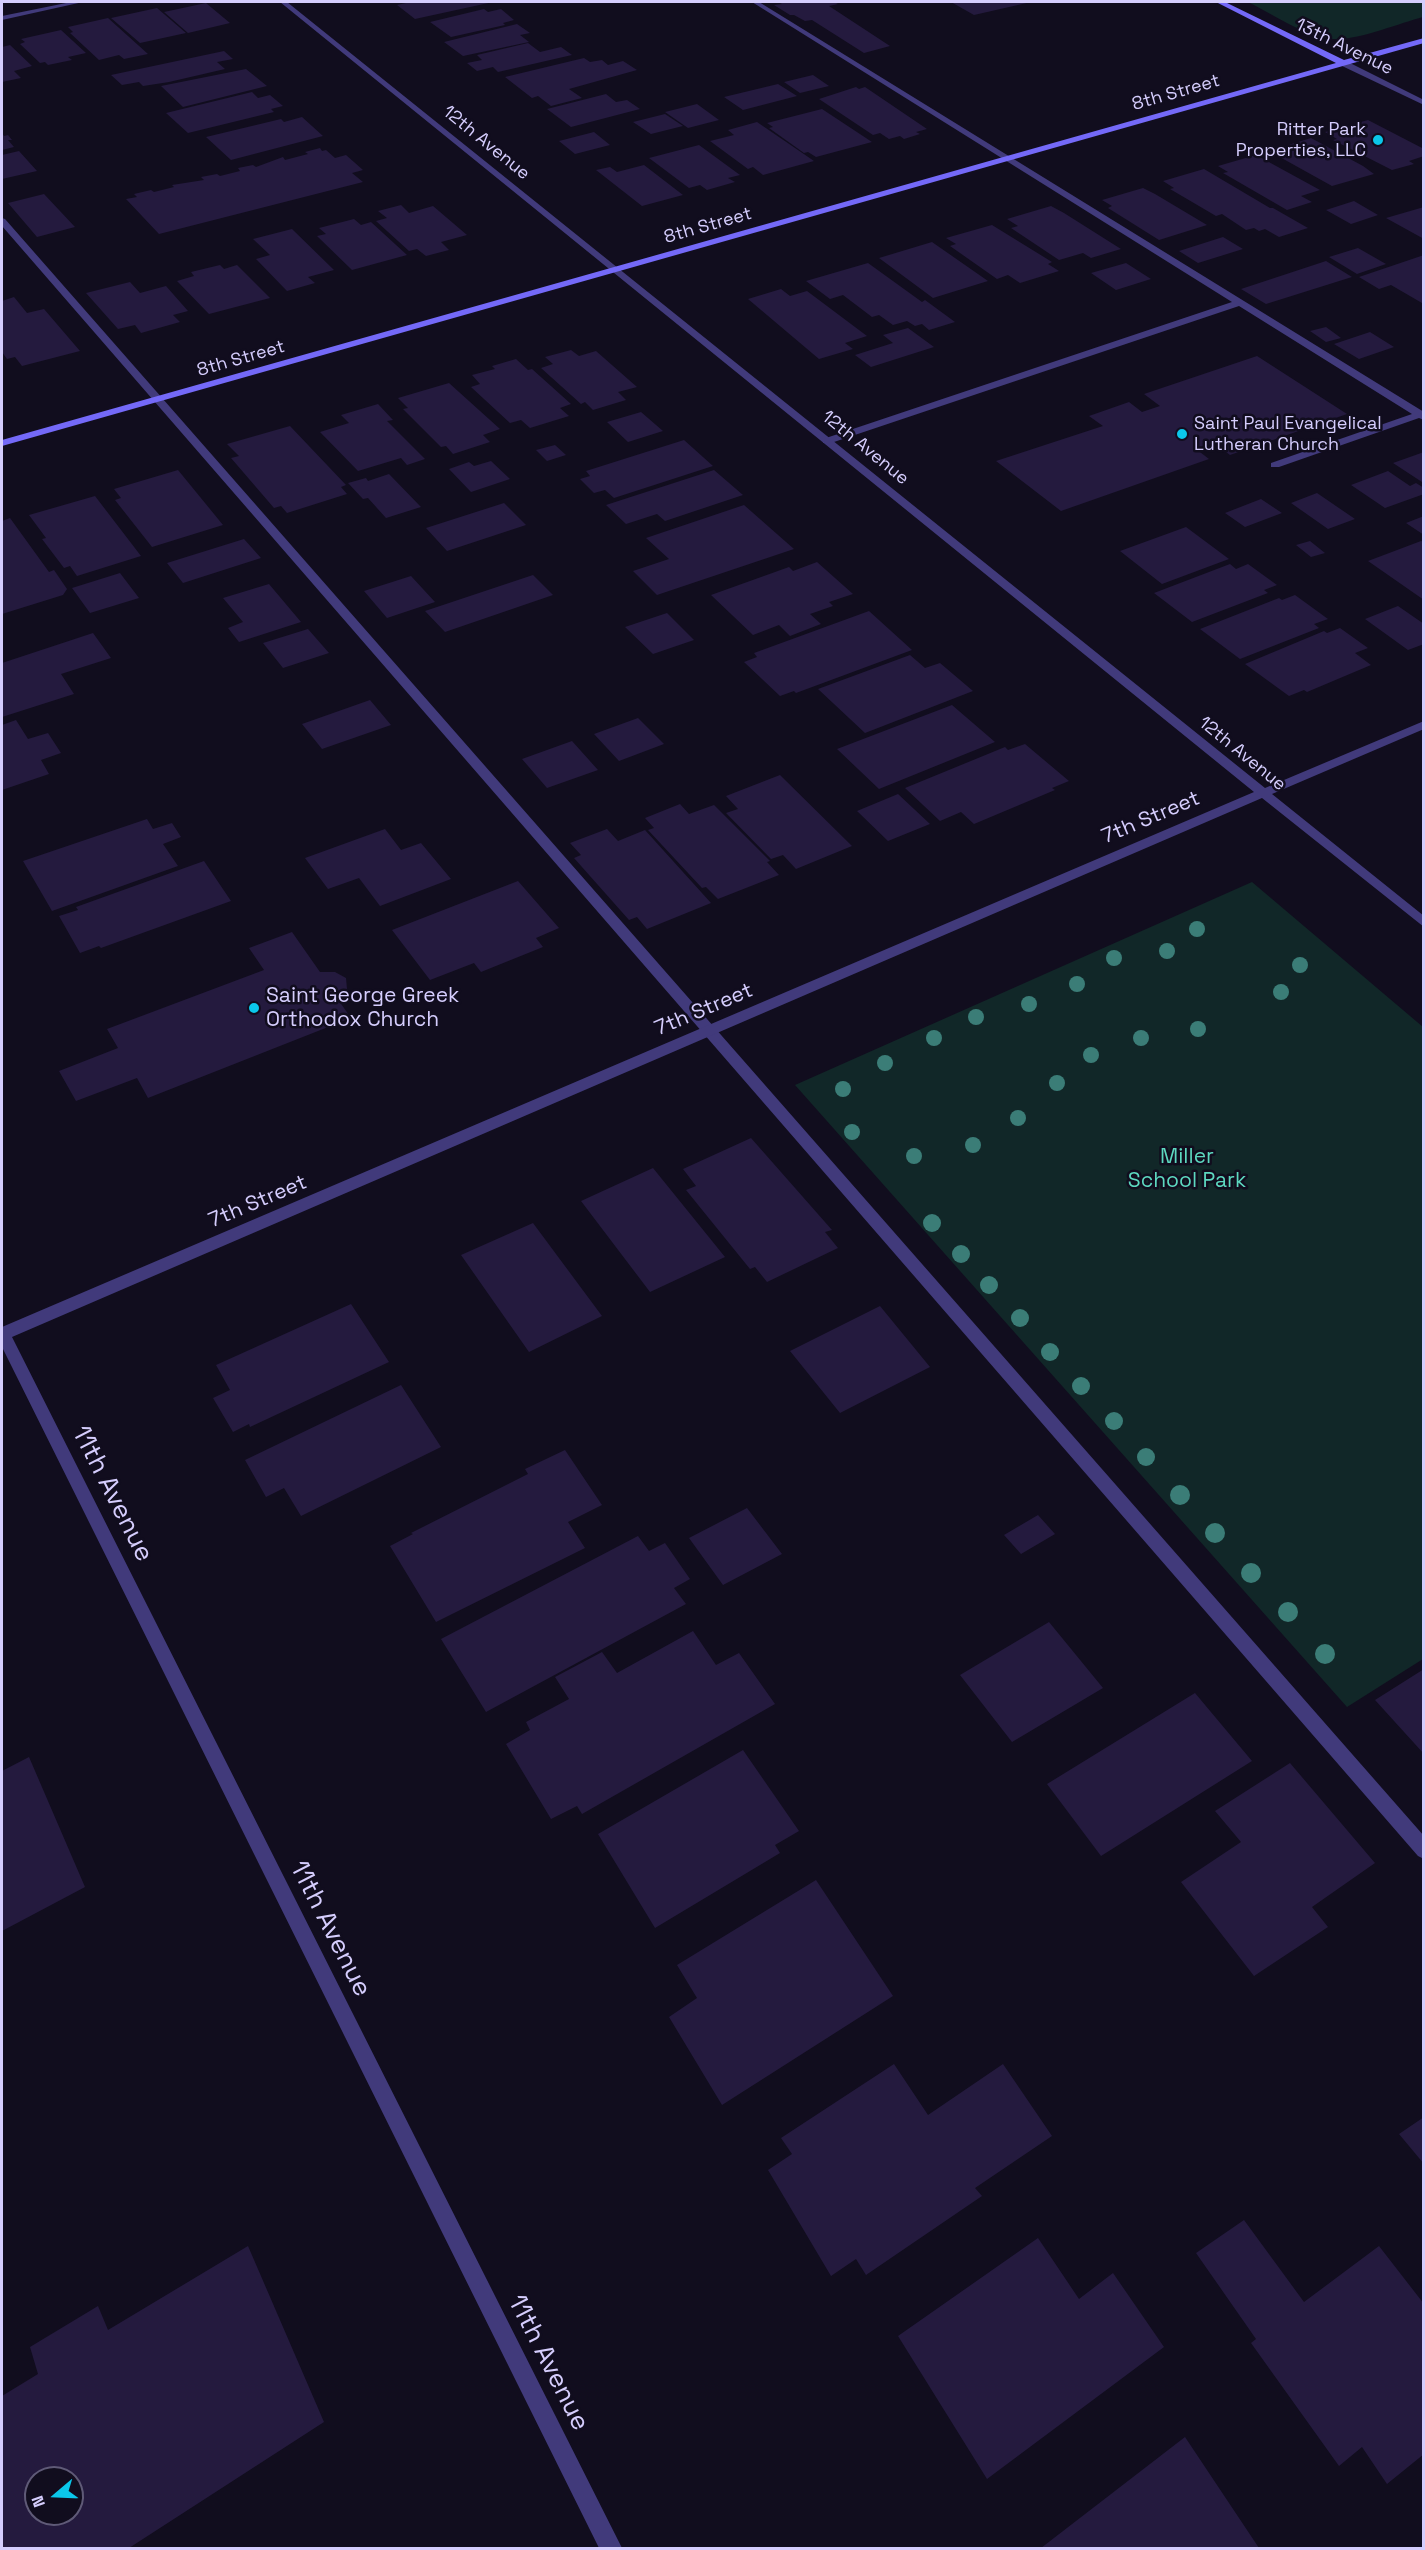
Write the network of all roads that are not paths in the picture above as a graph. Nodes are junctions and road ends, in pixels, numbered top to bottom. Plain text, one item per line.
1 (79, 2) edge
2 (282, 2) edge
3 (755, 2) edge
4 (1220, 2) edge
5 (2, 18) edge
6 (1424, 40) edge
7 (1343, 63) junction
8 (1424, 103) edge
9 (1006, 159) junction
10 (2, 221) edge
11 (615, 269) junction
12 (1239, 303) junction
13 (158, 399) junction
14 (1421, 416) edge
15 (827, 441) junction
16 (2, 443) edge
17 (1275, 465) dead end
18 (1424, 724) edge
19 (1262, 794) junction
20 (1424, 923) edge
21 (707, 1032) junction
22 (2, 1334) edge
23 (1424, 1850) edge
24 (611, 2548) edge

1 - 5 street
2 - 11 street, 12th Avenue
3 - 9 street
4 - 7 street, 13th Avenue
6 - 7 street, 8th Street
7 - 8 street, 13th Avenue
7 - 9 street, 8th Street
9 - 11 street, 8th Street
9 - 12 street
10 - 13 street
11 - 13 street, 8th Street
11 - 15 street, 12th Avenue
12 - 14 street
12 - 15 street
13 - 16 street, 8th Street
13 - 21 street
14 - 17 street
15 - 19 street, 12th Avenue
18 - 19 street, 7th Street
19 - 20 street, 12th Avenue
19 - 21 street, 7th Street
21 - 22 street, 7th Street
21 - 23 street
22 - 24 street, 11th Avenue

